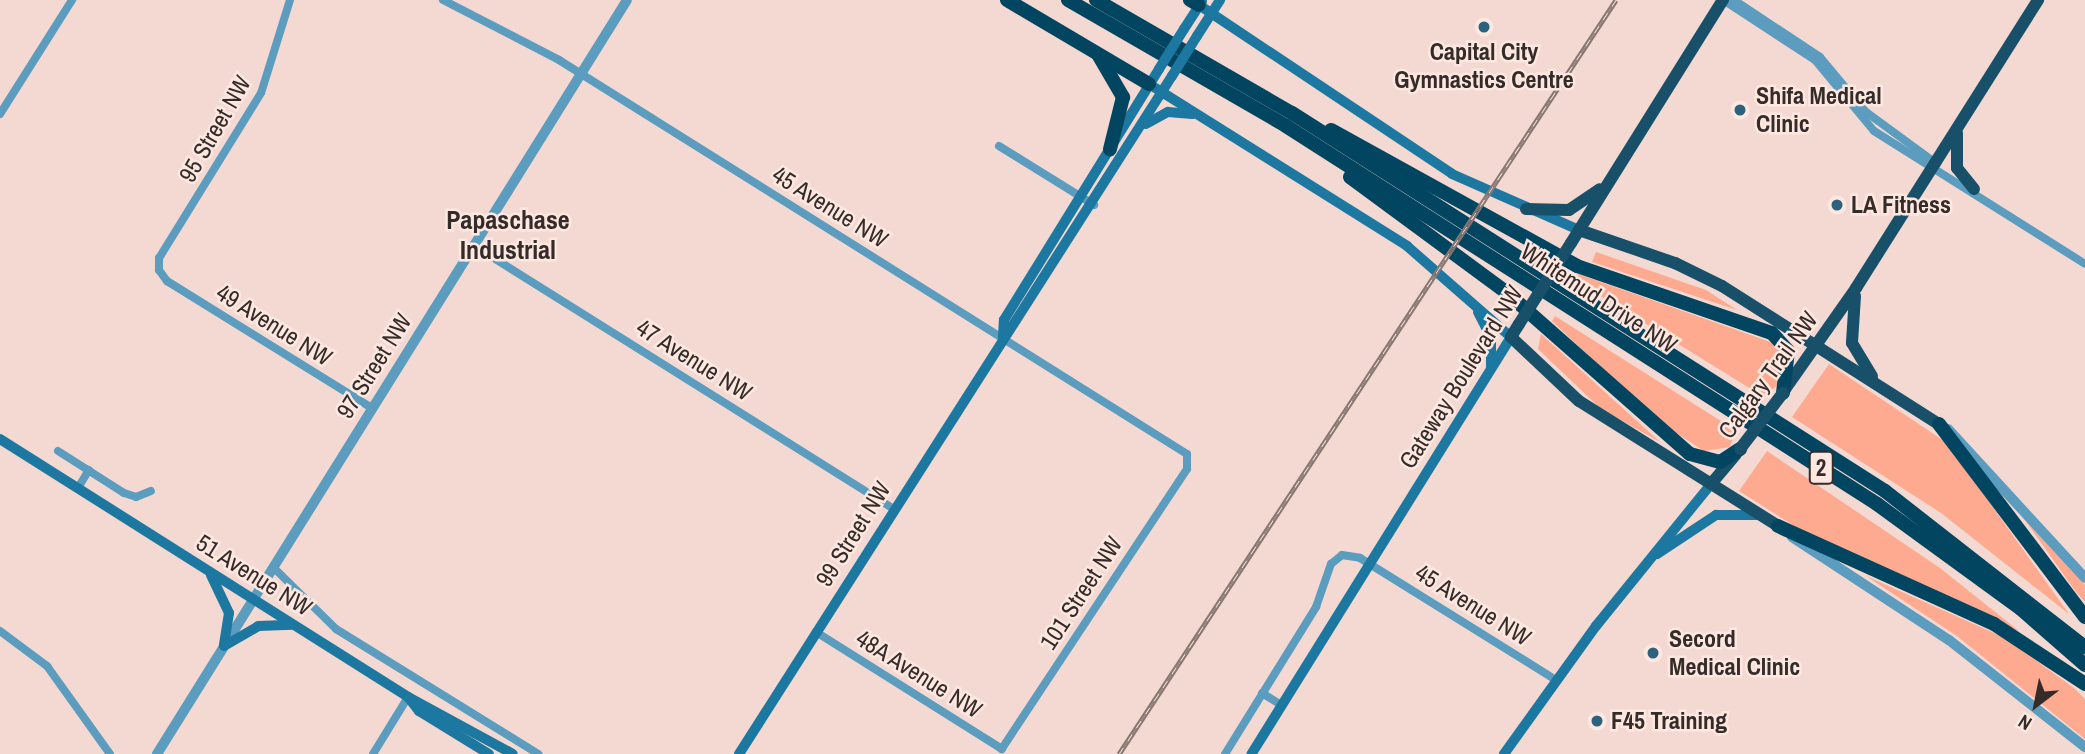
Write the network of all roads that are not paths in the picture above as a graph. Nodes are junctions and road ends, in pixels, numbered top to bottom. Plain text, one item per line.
1 (72, 0) edge
2 (290, 0) edge
3 (443, 0) edge
4 (627, 0) edge
5 (1006, 0) edge
6 (1068, 0) edge
7 (1096, 0) edge
8 (1220, 0) edge
9 (1723, 0) edge
10 (1734, 0) edge
11 (2038, 0) edge
12 (1201, 4) edge
13 (1094, 50) junction
14 (580, 74) junction
15 (1149, 84) junction
16 (1162, 92) junction
17 (0, 114) edge
18 (1202, 116) junction
19 (1289, 119) junction
20 (1958, 128) junction
21 (1138, 130) junction
22 (999, 146) dead end
23 (1110, 149) junction
24 (1934, 166) junction
25 (1608, 182) junction
26 (1974, 189) junction
27 (1081, 197) junction
28 (1984, 199) junction
29 (1094, 205) junction
30 (1526, 209) junction
31 (1578, 230) junction
32 (473, 245) junction
33 (2085, 264) edge
34 (159, 270) joint
35 (1449, 278) junction
36 (1856, 288) junction
37 (1003, 337) junction
38 (1511, 337) junction
39 (1817, 345) junction
40 (1490, 372) junction
41 (1876, 382) junction
42 (1783, 393) junction
43 (372, 408) junction
44 (1939, 424) junction
45 (0, 439) edge
46 (1740, 449) junction
47 (58, 451) dead end
48 (1189, 458) joint
49 (89, 470) junction
50 (1712, 484) junction
51 (78, 488) junction
52 (150, 491) dead end
53 (894, 509) junction
54 (1759, 515) junction
55 (1778, 526) junction
56 (1652, 558) junction
57 (1370, 564) junction
58 (274, 568) junction
59 (207, 570) junction
60 (2085, 578) edge
61 (253, 599) junction
62 (2085, 617) edge
63 (296, 626) junction
64 (0, 631) edge
65 (816, 632) junction
66 (224, 646) junction
67 (2085, 647) edge
68 (2085, 665) edge
69 (1556, 680) junction
70 (2085, 684) edge
71 (1262, 693) junction
72 (408, 697) junction
73 (1281, 705) junction
74 (2085, 747) edge
75 (1002, 749) joint
76 (110, 754) edge
77 (158, 754) edge
78 (373, 754) edge
79 (489, 754) edge
80 (513, 754) edge
81 (538, 754) edge
82 (740, 754) edge
83 (1225, 754) edge
84 (1251, 754) edge
85 (1504, 754) edge

1 - 17 street
2 - 34 street, 95 Street NW
3 - 14 street, 45 Avenue NW
4 - 14 street, 97 Street NW
5 - 13 highway
6 - 19 highway, Whitemud Drive NW
7 - 19 highway, Whitemud Drive NW
8 - 12 main road, 99 Street NW
9 - 24 street
9 - 25 highway, Gateway Boulevard NW
10 - 24 street
11 - 20 highway, Calgary Trail NW
12 - 15 main road, 99 Street NW, bridge
12 - 16 main road, 99 Street NW, bridge
12 - 30 main road
13 - 15 highway
13 - 23 highway
14 - 32 street, 97 Street NW
14 - 37 street, 45 Avenue NW
15 - 16 main road
15 - 23 main road, 99 Street NW
16 - 18 main road
16 - 21 main road, 99 Street NW
18 - 21 main road
18 - 35 main road
19 - 42 highway
19 - 46 highway
19 - 67 highway, Whitemud Drive NW / 2
19 - 68 highway, Whitemud Drive NW / 2
20 - 24 highway, Calgary Trail NW
20 - 26 highway
21 - 29 main road, 99 Street NW
22 - 27 street
23 - 27 main road, 99 Street NW
24 - 26 street
24 - 28 street
24 - 36 highway, Calgary Trail NW
25 - 30 highway
25 - 31 highway, Gateway Boulevard NW
26 - 28 street
27 - 29 street
27 - 37 main road, 99 Street NW
28 - 33 street
29 - 37 main road, 99 Street NW
30 - 31 main road
31 - 38 highway, Gateway Boulevard NW, bridge
31 - 39 highway
32 - 43 street, 97 Street NW
32 - 53 street, 47 Avenue NW
34 - 43 street, 49 Avenue NW
35 - 38 main road
35 - 40 main road
36 - 39 highway, Calgary Trail NW
36 - 41 highway
37 - 48 street, 45 Avenue NW
37 - 53 main road, 99 Street NW
38 - 40 main road, Gateway Boulevard NW
38 - 50 highway
39 - 41 highway
39 - 42 highway, Calgary Trail NW
40 - 57 main road, Gateway Boulevard NW
41 - 44 highway
42 - 46 highway, Calgary Trail NW, bridge
43 - 58 street, 97 Street NW
44 - 60 street
44 - 62 highway
45 - 51 main road, 51 Avenue NW
46 - 50 highway, Calgary Trail NW
47 - 49 street
48 - 75 street, 101 Street NW
49 - 51 street
49 - 52 street
50 - 54 highway
50 - 56 main road, Calgary Trail NW
51 - 59 main road, 51 Avenue NW
53 - 65 main road, 99 Street NW
54 - 55 highway
54 - 56 main road
55 - 70 highway
55 - 74 street
56 - 69 main road, Calgary Trail NW
57 - 69 street, 45 Avenue NW
57 - 71 street
57 - 73 main road, Gateway Boulevard NW
58 - 61 street, 97 Street NW
58 - 81 street, 51 Avenue NW
59 - 61 main road, 51 Avenue NW
59 - 66 main road
61 - 63 main road, 51 Avenue NW
61 - 66 street, 97 Street NW
63 - 66 main road
63 - 72 main road, 51 Avenue NW
64 - 76 street
65 - 75 street, 48A Avenue NW
65 - 82 main road, 99 Street NW
66 - 77 street, 97 Street NW
69 - 85 main road, Calgary Trail NW
71 - 73 street
71 - 83 street
72 - 78 street
72 - 79 main road, 51 Avenue NW
72 - 80 main road, 51 Avenue NW
73 - 84 main road, Gateway Boulevard NW

